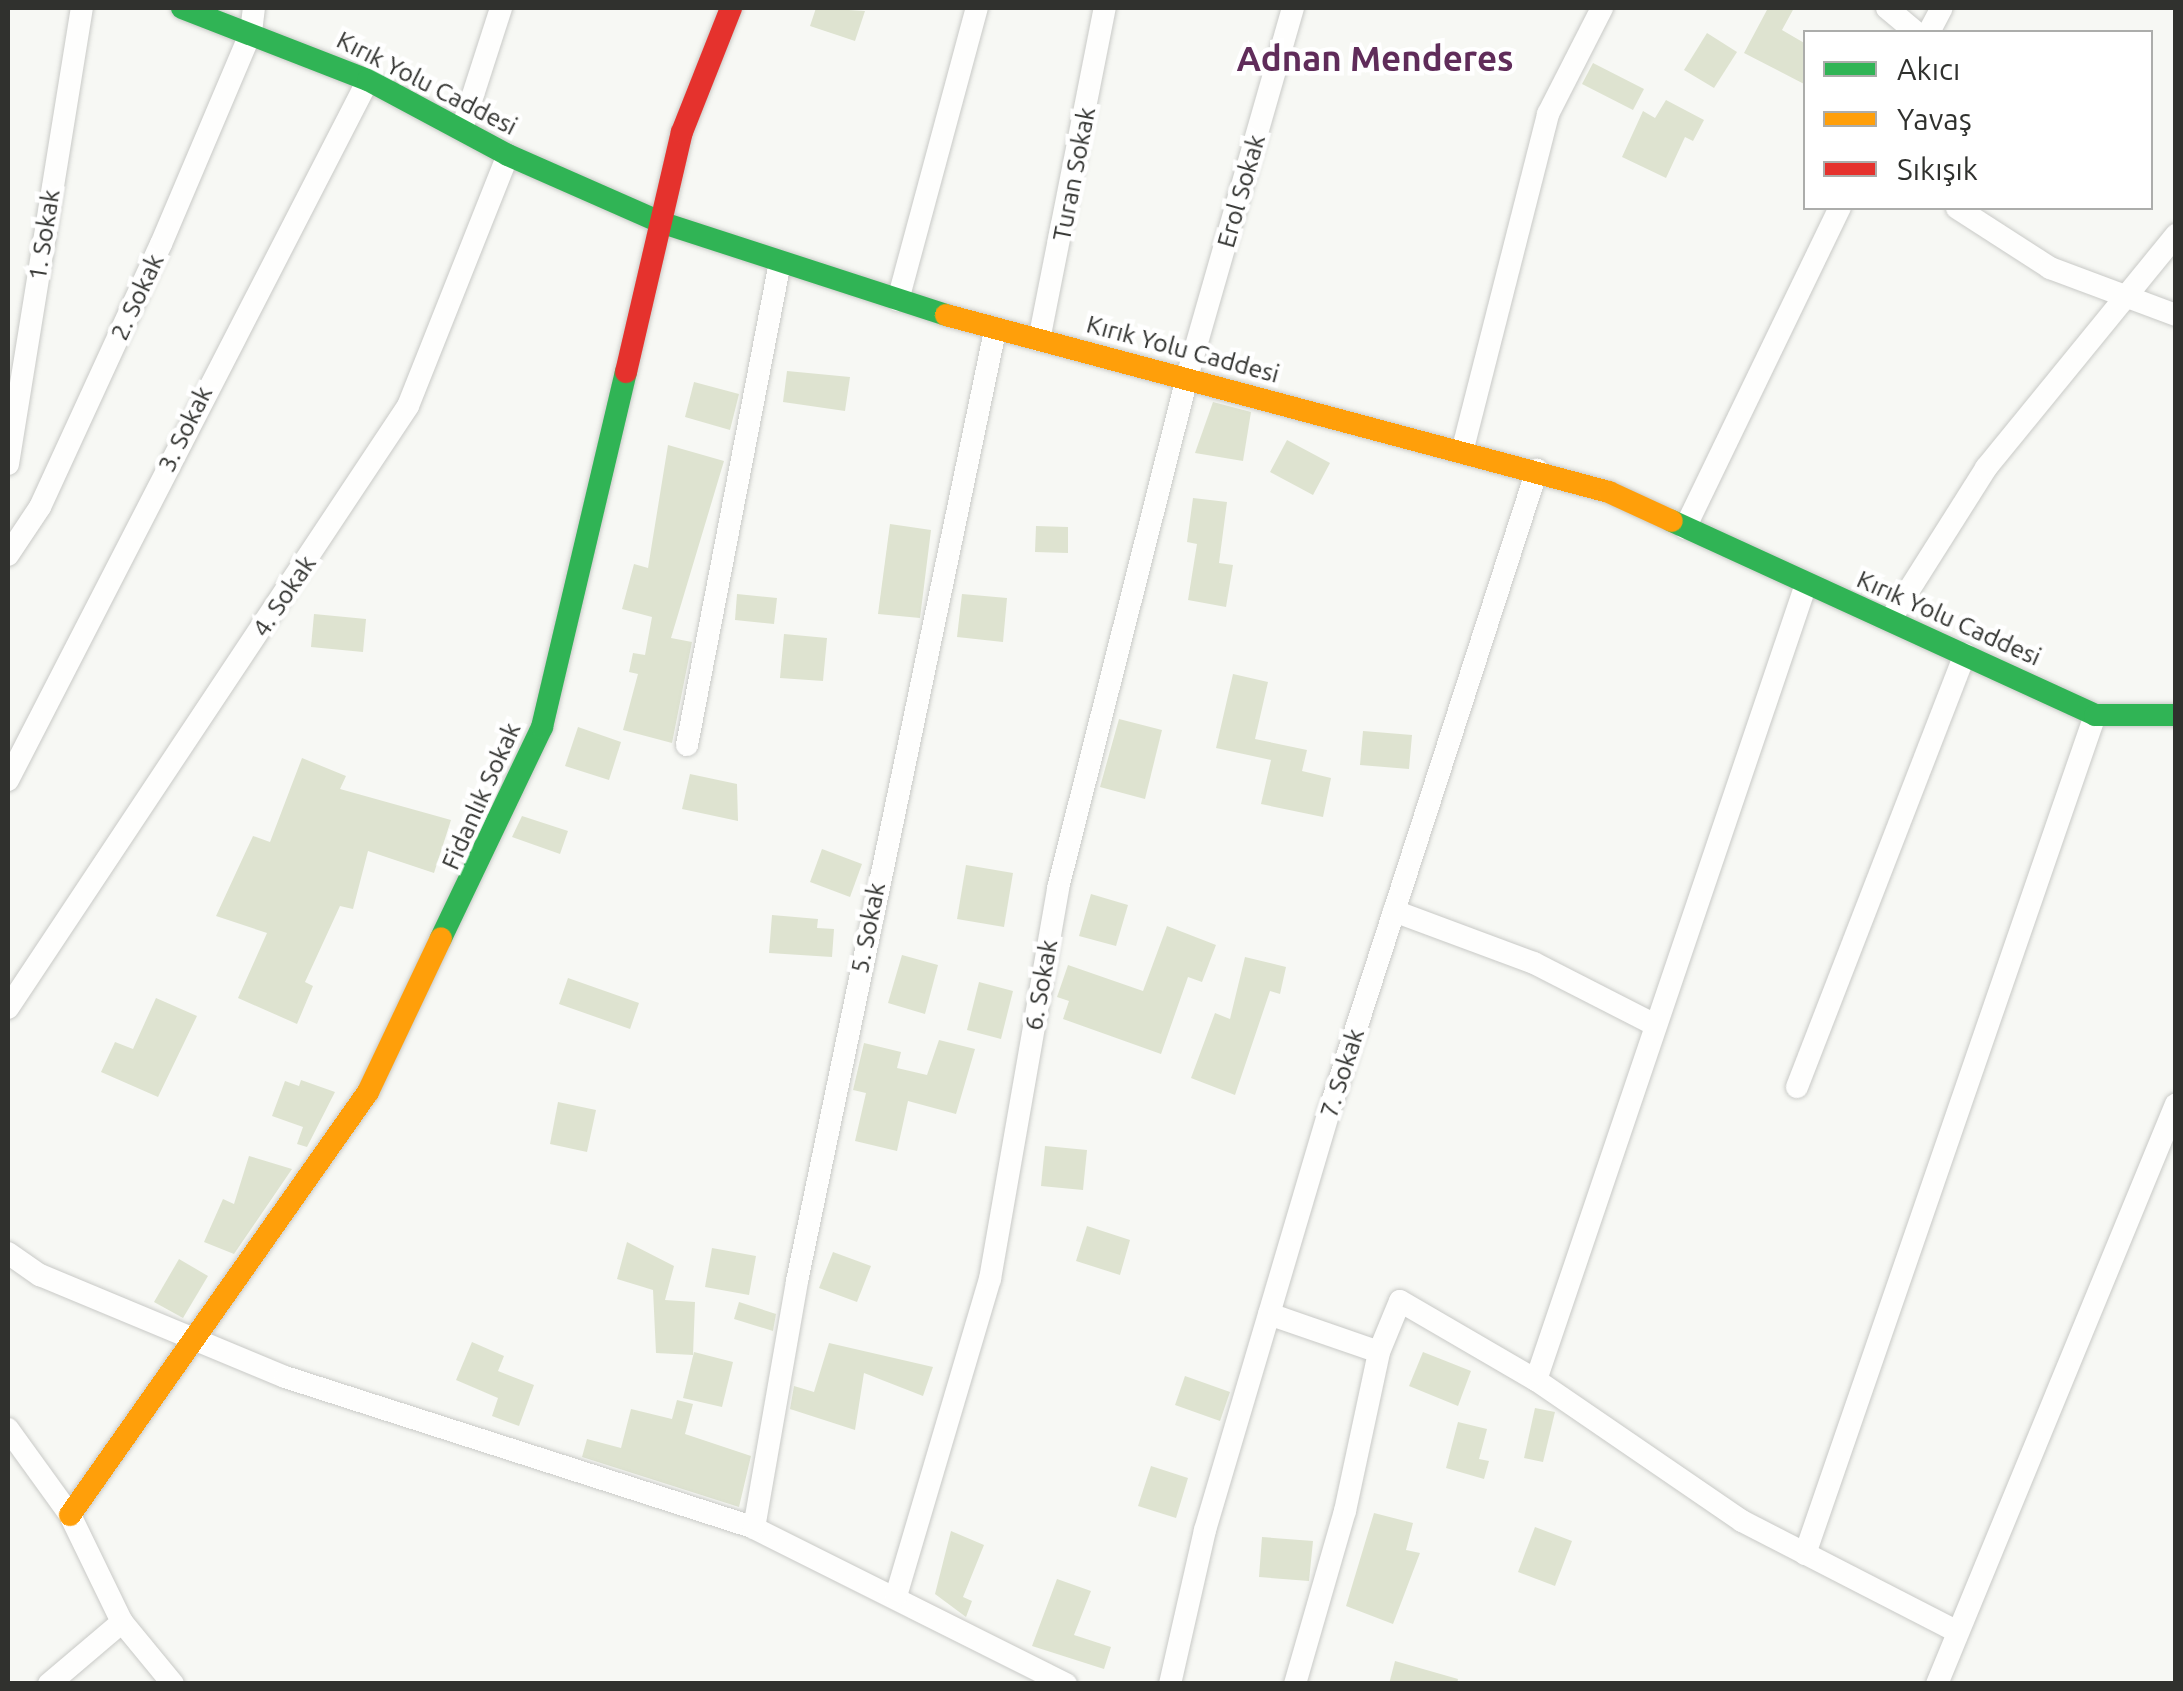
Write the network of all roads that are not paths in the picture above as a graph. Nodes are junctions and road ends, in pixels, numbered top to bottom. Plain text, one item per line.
1 (82, 8) edge
2 (182, 8) edge
3 (254, 8) edge
4 (500, 8) edge
5 (732, 8) edge
6 (977, 8) edge
7 (1105, 8) edge
8 (1293, 8) edge
9 (1602, 8) edge
10 (1887, 8) edge
11 (1942, 8) edge
12 (1914, 30) edge
13 (1930, 30) edge
14 (251, 32) junction
15 (368, 80) junction
16 (462, 130) junction
17 (508, 155) junction
18 (1839, 210) edge
19 (1960, 210) edge
20 (660, 222) junction
21 (2176, 236) edge
22 (780, 263) junction
23 (2121, 298) junction
24 (898, 300) junction
25 (2176, 316) edge
26 (995, 331) junction
27 (1039, 340) junction
28 (1188, 374) junction
29 (1462, 448) junction
30 (8, 464) edge
31 (1537, 470) junction
32 (1686, 528) junction
33 (8, 555) edge
34 (1806, 584) junction
35 (1890, 620) junction
36 (1965, 654) junction
37 (2095, 715) junction
38 (2176, 715) edge
39 (687, 746) dead end
40 (8, 780) edge
41 (1394, 911) junction
42 (8, 1008) edge
43 (1653, 1024) junction
44 (1797, 1087) dead end
45 (2176, 1104) edge
46 (8, 1253) edge
47 (1269, 1314) junction
48 (202, 1338) junction
49 (1379, 1352) junction
50 (1536, 1380) junction
51 (8, 1430) edge
52 (70, 1514) junction
53 (754, 1528) junction
54 (1804, 1554) junction
55 (896, 1596) junction
56 (122, 1622) junction
57 (1956, 1632) junction
58 (171, 1683) edge
59 (49, 1684) edge
60 (1066, 1684) edge
61 (1170, 1684) edge
62 (1295, 1684) edge
63 (1937, 1684) edge

1 - 30 street, 1. Sokak
2 - 14 street, Kırık Yolu Caddesi
3 - 14 street, 2. Sokak
4 - 16 street
5 - 20 street, Fidanlık Sokak
6 - 24 street
7 - 27 street, Turan Sokak
8 - 28 street, Erol Sokak
9 - 29 street
10 - 12 street
11 - 13 street
14 - 15 street, Kırık Yolu Caddesi
14 - 33 street, 2. Sokak
15 - 16 street, Kırık Yolu Caddesi
15 - 40 street, 3. Sokak
16 - 17 street, Kırık Yolu Caddesi
17 - 20 street, Kırık Yolu Caddesi
17 - 42 street, 4. Sokak
18 - 32 street
19 - 23 street
20 - 22 street, Kırık Yolu Caddesi
20 - 48 street, Fidanlık Sokak
21 - 23 street
22 - 24 street, Kırık Yolu Caddesi
22 - 39 street
23 - 25 street
23 - 35 street
24 - 26 street, Kırık Yolu Caddesi
26 - 27 street, Kırık Yolu Caddesi
26 - 53 street, 5. Sokak
27 - 28 street, Kırık Yolu Caddesi
28 - 29 street, Kırık Yolu Caddesi
28 - 55 street, 6. Sokak
29 - 31 street, Kırık Yolu Caddesi
31 - 32 street, Kırık Yolu Caddesi
31 - 41 street, 7. Sokak
32 - 34 street, Kırık Yolu Caddesi
34 - 35 street, Kırık Yolu Caddesi
34 - 43 street
35 - 36 street, Kırık Yolu Caddesi
36 - 37 street, Kırık Yolu Caddesi
36 - 44 street
37 - 38 street, Kırık Yolu Caddesi
37 - 54 street
41 - 43 street
41 - 47 street, 7. Sokak
43 - 50 street
45 - 57 street
46 - 48 street
47 - 49 street
47 - 61 street, 7. Sokak
48 - 52 street, Fidanlık Sokak
48 - 53 street
49 - 50 street
49 - 62 street
50 - 54 street
51 - 52 street
52 - 56 street
53 - 55 street
54 - 57 street
55 - 60 street
56 - 58 street
56 - 59 street
57 - 63 street

